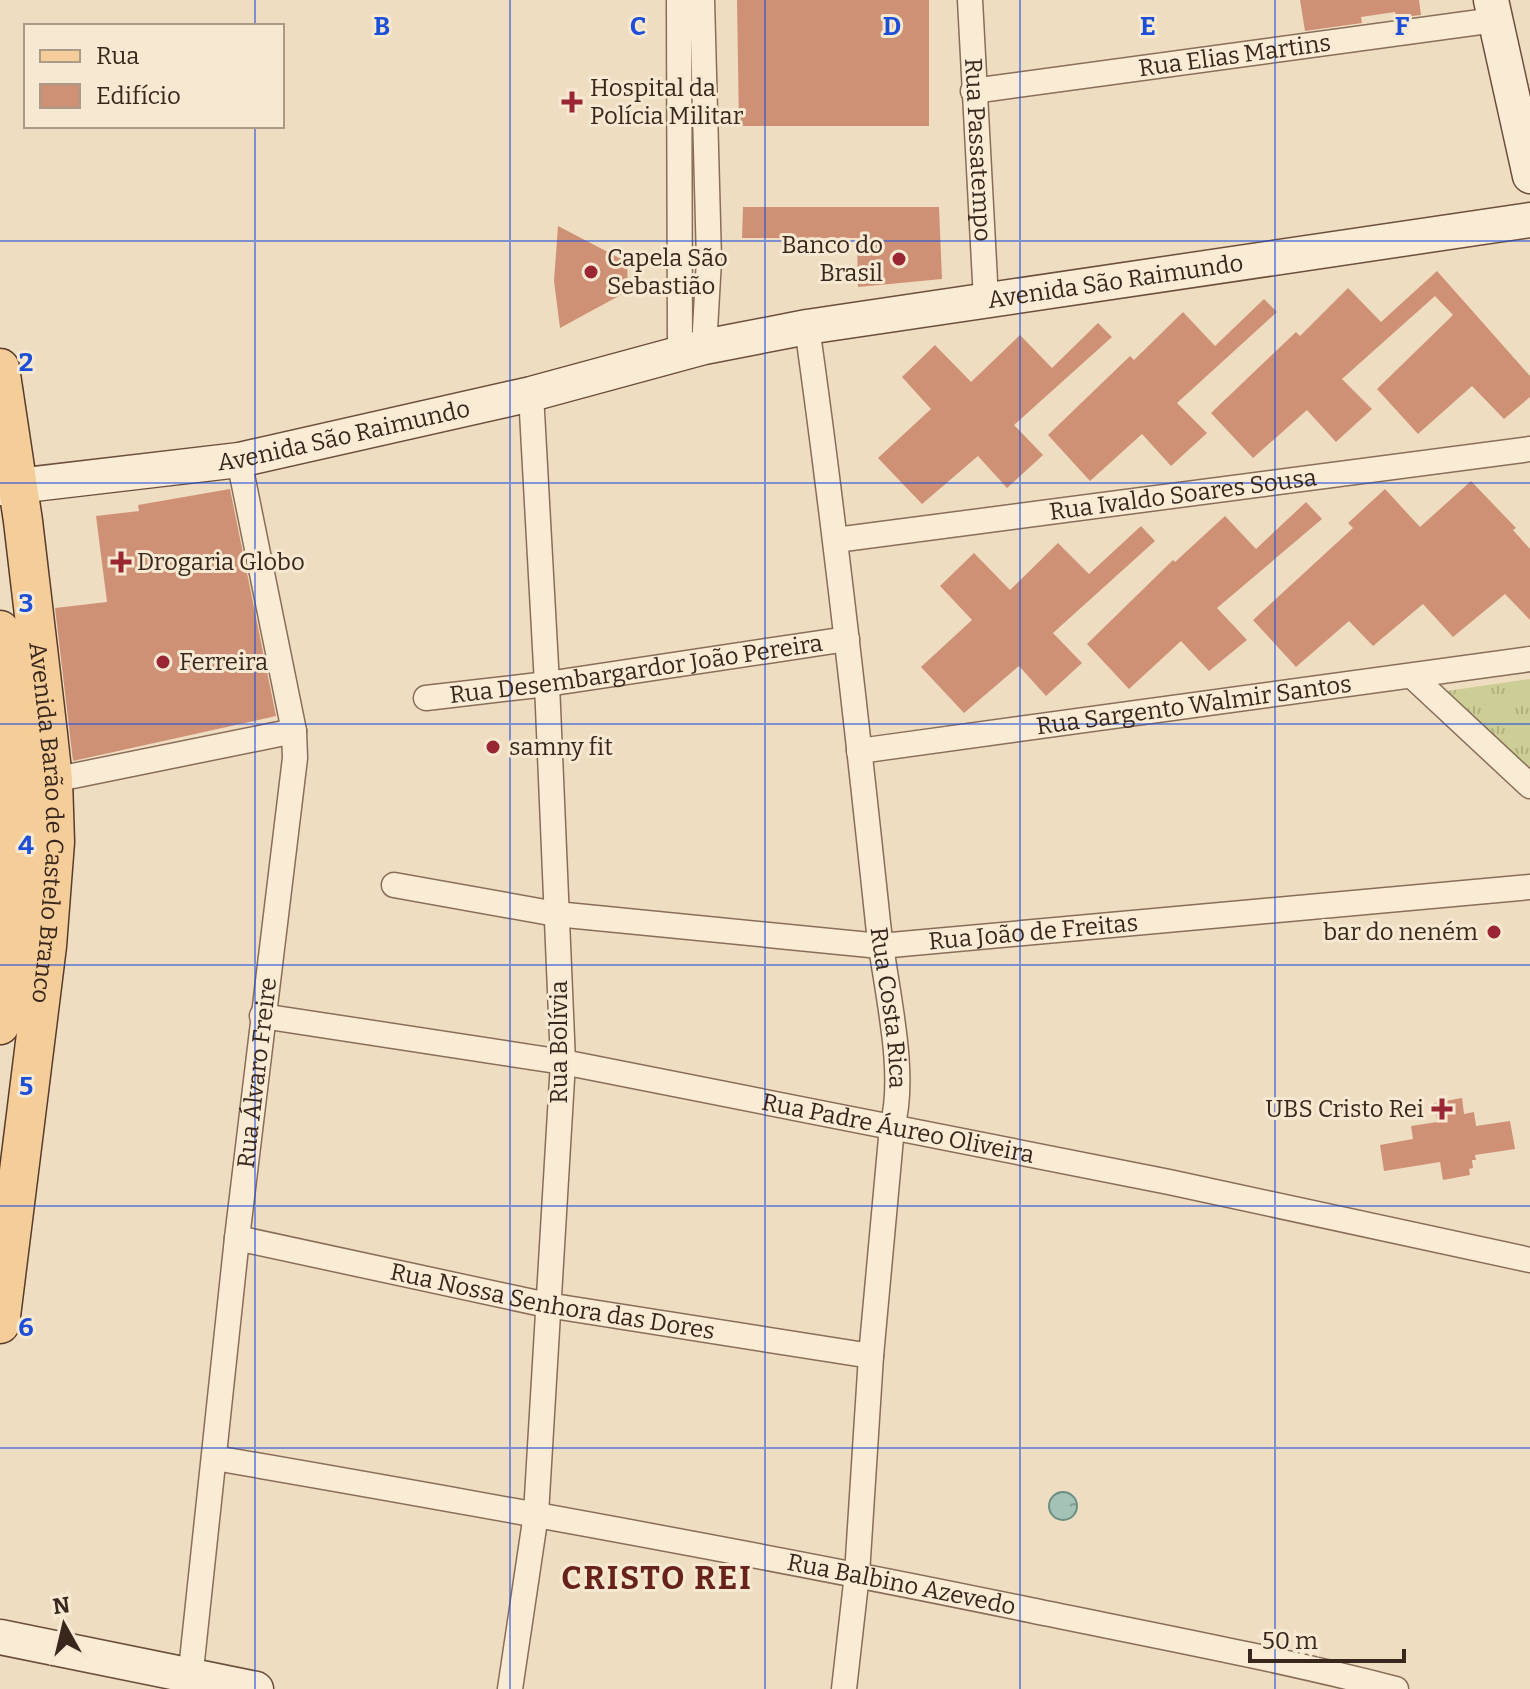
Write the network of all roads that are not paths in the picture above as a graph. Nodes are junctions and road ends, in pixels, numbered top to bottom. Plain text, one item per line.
1 (679, 0) edge
2 (702, 0) edge
3 (970, 0) edge
4 (1493, 10) edge
5 (973, 91) junction
6 (1530, 176) edge
7 (1530, 220) edge
8 (986, 300) junction
9 (807, 327) junction
10 (692, 350) junction
11 (0, 368) edge
12 (531, 394) junction
13 (1530, 449) edge
14 (239, 460) junction
15 (9, 487) edge
16 (836, 540) junction
17 (847, 639) junction
18 (1, 654) edge
19 (1530, 659) edge
20 (1412, 676) junction
21 (547, 684) junction
22 (426, 698) dead end
23 (294, 731) junction
24 (859, 751) junction
25 (53, 780) junction
26 (1530, 786) edge
27 (394, 885) dead end
28 (1530, 887) edge
29 (556, 914) junction
30 (880, 946) junction
31 (262, 1016) junction
32 (0, 1025) edge
33 (563, 1062) junction
34 (892, 1127) junction
35 (237, 1238) junction
36 (1530, 1260) edge
37 (547, 1305) junction
38 (0, 1324) edge
39 (871, 1356) junction
40 (215, 1458) junction
41 (536, 1514) junction
42 (857, 1574) junction
43 (0, 1637) edge
44 (189, 1682) edge
45 (256, 1689) edge
46 (510, 1689) edge
47 (844, 1689) edge
48 (1396, 1689) edge

1 - 10 street
2 - 10 street
3 - 5 street, Rua Passatempo
4 - 5 street, Rua Elias Martins
4 - 6 street
5 - 8 street, Rua Passatempo
7 - 8 street, Avenida São Raimundo
8 - 9 street, Avenida São Raimundo
9 - 10 street, Avenida São Raimundo
9 - 16 street, Rua Costa Rica
10 - 12 street, Avenida São Raimundo
11 - 15 main road, Avenida Barão de Castelo Branco
12 - 14 street, Avenida São Raimundo
12 - 21 street, Rua Bolívia
13 - 16 street, Rua Ivaldo Soares Sousa
14 - 15 street, Avenida São Raimundo
14 - 23 street, Rua Álvaro Freire
15 - 25 main road, Avenida Barão de Castelo Branco
16 - 17 street, Rua Costa Rica
17 - 21 street, Rua Desembargardor João Pereira
17 - 24 street, Rua Costa Rica
18 - 32 main road, Avenida Barão de Castelo Branco
19 - 20 street, Rua Sargento Walmir Santos
20 - 24 street, Rua Sargento Walmir Santos
20 - 26 street
21 - 22 street, Rua Desembargardor João Pereira
21 - 29 street, Rua Bolívia
23 - 25 street
23 - 31 street, Rua Álvaro Freire
24 - 30 street, Rua Costa Rica
25 - 38 main road, Avenida Barão de Castelo Branco
27 - 29 street, Rua João de Freitas
28 - 30 street, Rua João de Freitas
29 - 30 street, Rua João de Freitas
29 - 33 street, Rua Bolívia
30 - 34 street, Rua Costa Rica
31 - 33 street, Rua Padre Áureo Oliveira
31 - 35 street, Rua Álvaro Freire
33 - 34 street, Rua Padre Áureo Oliveira
33 - 37 street, Rua Bolívia
34 - 36 street, Rua Padre Áureo Oliveira
34 - 39 street, Rua Costa Rica
35 - 37 street, Rua Nossa Senhora das Dores
35 - 40 street, Rua Álvaro Freire
37 - 39 street, Rua Nossa Senhora das Dores
37 - 41 street, Rua Bolívia
39 - 42 street, Rua Costa Rica
40 - 41 street, Rua Balbino Azevedo
40 - 44 street, Rua Álvaro Freire
41 - 42 street, Rua Balbino Azevedo
41 - 46 street, Rua Bolívia
42 - 47 street, Rua Costa Rica
42 - 48 street, Rua Balbino Azevedo
43 - 44 street
44 - 45 street

